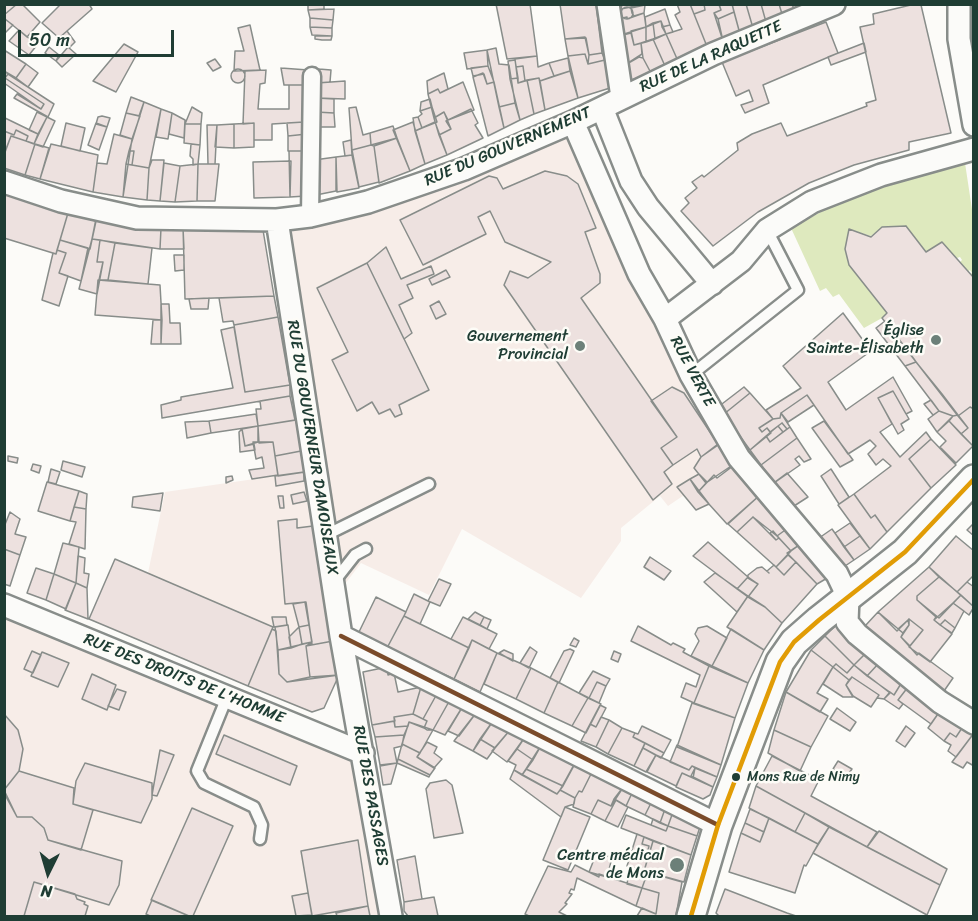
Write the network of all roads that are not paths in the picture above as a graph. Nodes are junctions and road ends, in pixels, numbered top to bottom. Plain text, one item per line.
1 (608, 4) edge
2 (834, 4) edge
3 (959, 4) edge
4 (966, 39) edge
5 (312, 76) dead end
6 (622, 97) junction
7 (602, 108) junction
8 (573, 122) junction
9 (974, 125) edge
10 (974, 149) edge
11 (4, 182) edge
12 (310, 216) junction
13 (277, 220) junction
14 (767, 230) junction
15 (712, 284) junction
16 (665, 319) junction
17 (691, 375) junction
18 (974, 479) edge
19 (429, 484) dead end
20 (326, 535) junction
21 (366, 549) dead end
22 (333, 583) junction
23 (848, 597) junction
24 (4, 605) edge
25 (341, 636) junction
26 (348, 675) joint
27 (227, 697) junction
28 (974, 723) edge
29 (363, 753) junction
30 (718, 825) junction
31 (260, 839) dead end
32 (391, 916) edge
33 (691, 916) edge

1 - 6 street
2 - 6 street, RUE DE LA RAQUETTE
3 - 4 street
4 - 9 street
5 - 12 street
6 - 7 street, RUE DU GOUVERNEMENT
7 - 8 street, RUE DU GOUVERNEMENT
7 - 15 street
8 - 12 street, RUE DU GOUVERNEMENT
8 - 16 street, RUE VERTE
10 - 14 street
11 - 13 street, RUE DU GOUVERNEMENT
12 - 13 street, RUE DU GOUVERNEMENT
13 - 20 street, RUE DU GOUVERNEUR DAMOISEAUX
14 - 15 street
14 - 17 lane
15 - 16 street
16 - 17 street, RUE VERTE
17 - 23 street, RUE VERTE
18 - 23 street
19 - 20 lane
20 - 22 street, RUE DU GOUVERNEUR DAMOISEAUX
21 - 22 lane
22 - 25 street, RUE DU GOUVERNEUR DAMOISEAUX
23 - 28 street
23 - 30 street
24 - 27 street, RUE DES DROITS DE L'HOMME
25 - 26 street, RUE DU GOUVERNEUR DAMOISEAUX
25 - 30 street
26 - 29 street, RUE DES PASSAGES
27 - 29 street, RUE DES DROITS DE L'HOMME
27 - 31 lane
29 - 32 street, RUE DES PASSAGES
30 - 33 street

